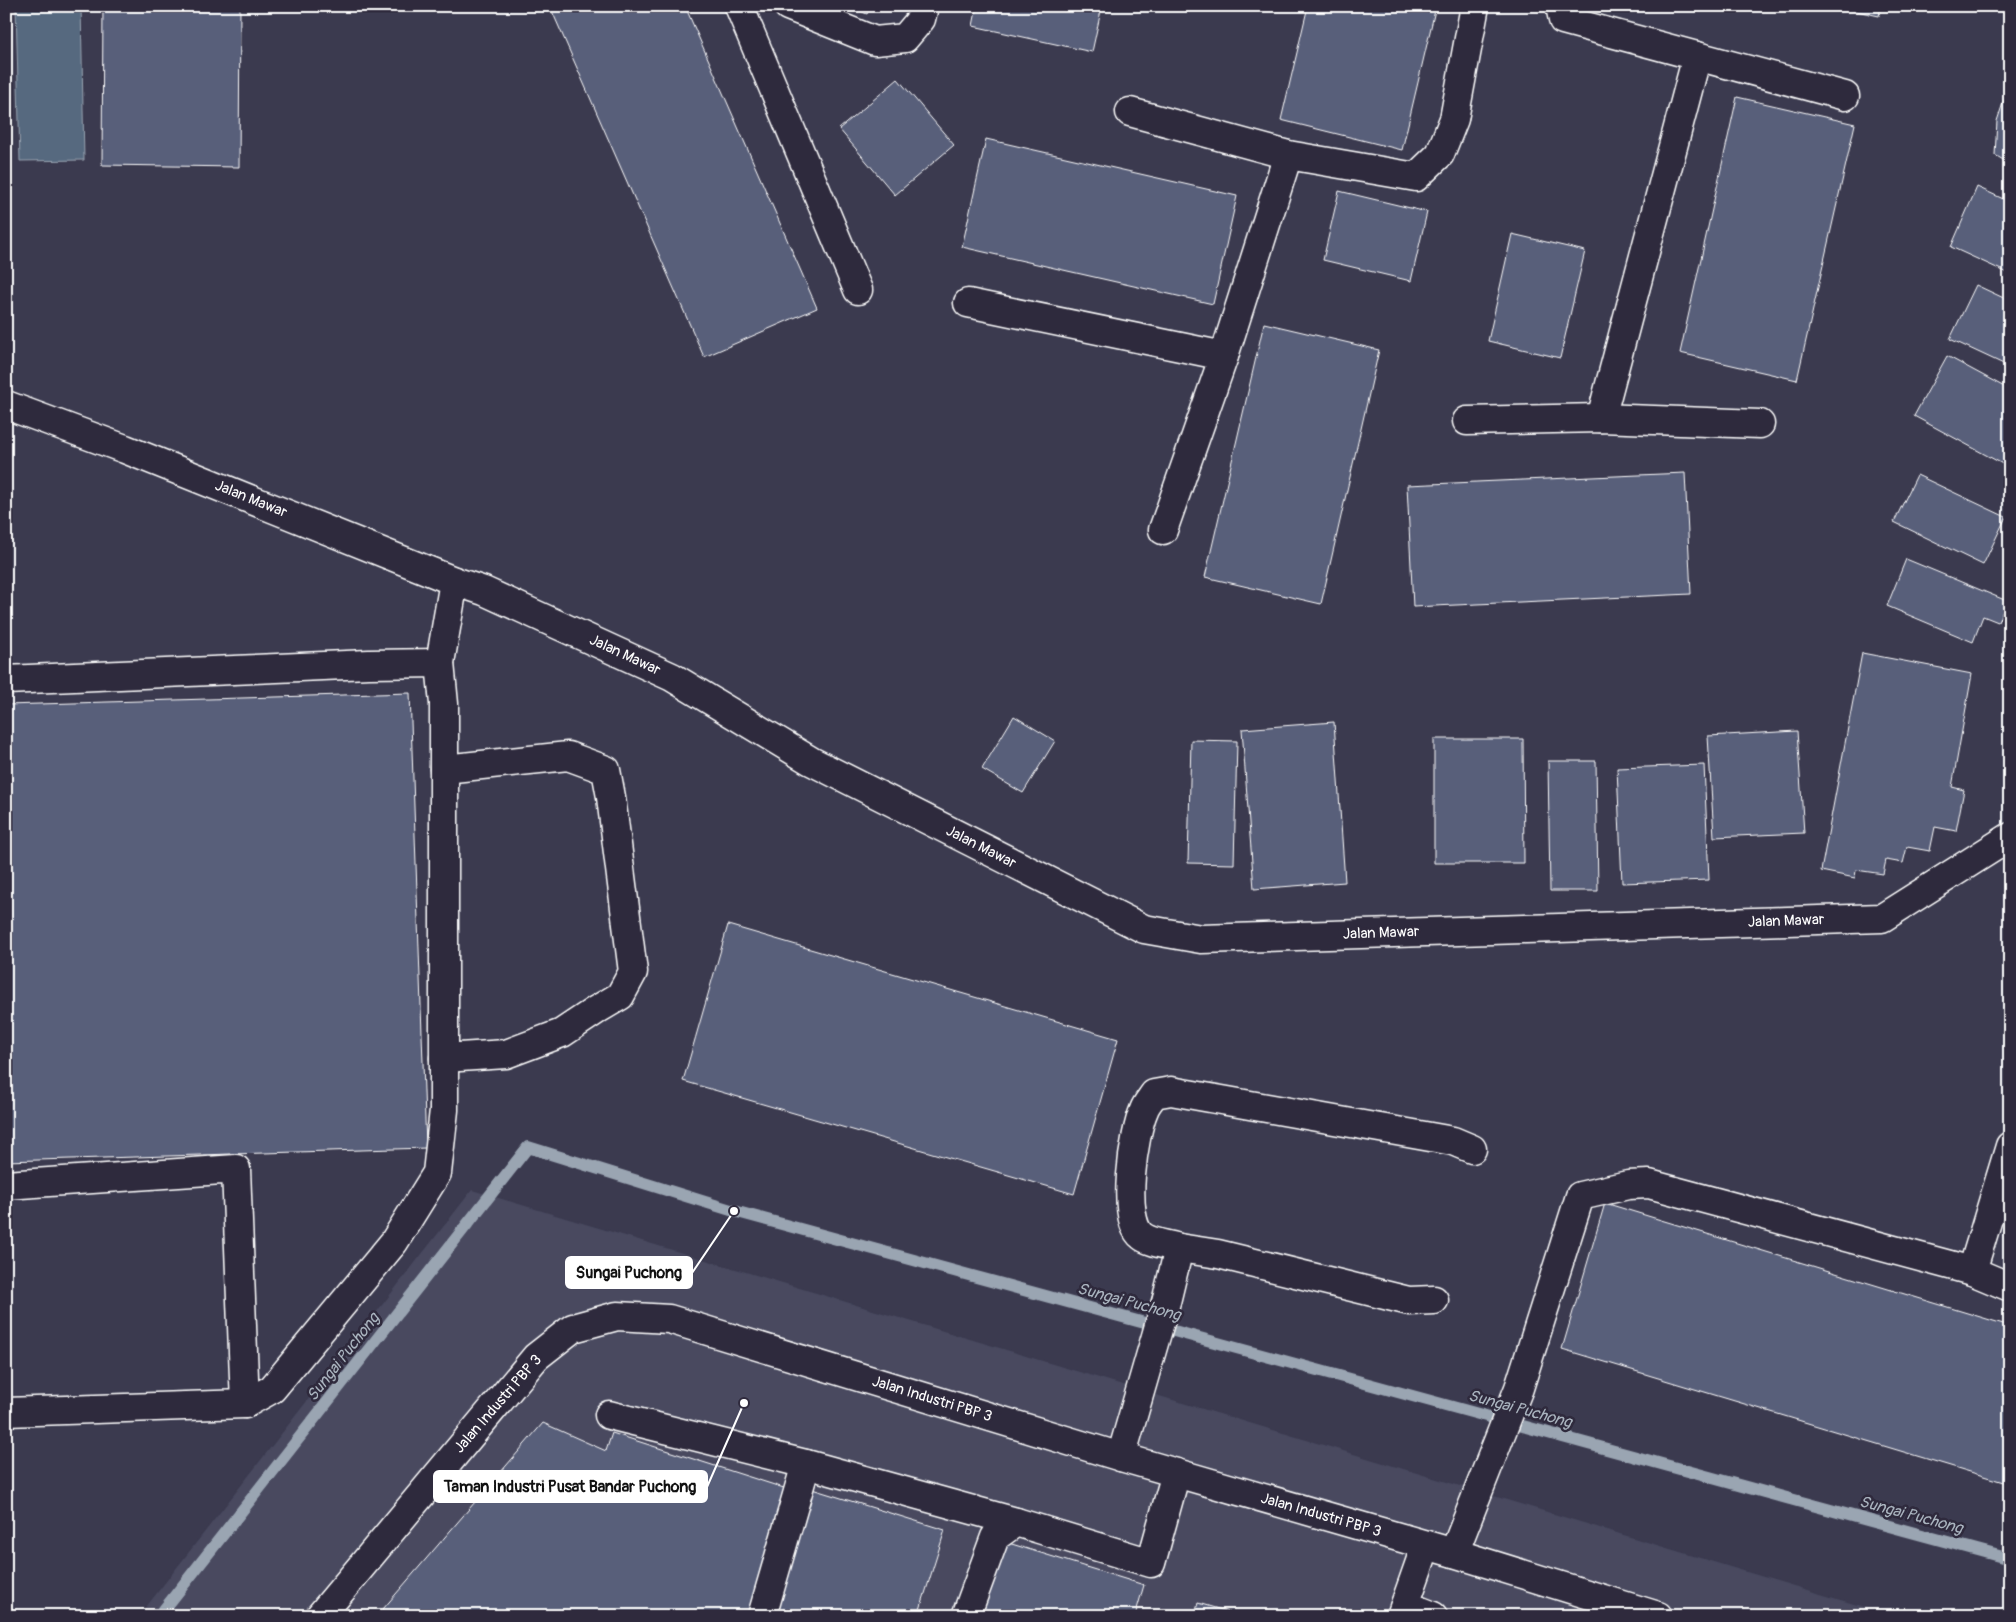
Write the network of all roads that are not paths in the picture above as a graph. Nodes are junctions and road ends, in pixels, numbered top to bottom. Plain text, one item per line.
1 (739, 6) edge
2 (788, 6) edge
3 (924, 6) edge
4 (1475, 6) edge
5 (1560, 6) edge
6 (1697, 56) junction
7 (1845, 96) dead end
8 (1130, 112) dead end
9 (1288, 155) junction
10 (858, 290) dead end
11 (968, 303) dead end
12 (1224, 356) junction
13 (6, 405) edge
14 (1601, 418) junction
15 (1467, 421) dead end
16 (1760, 424) dead end
17 (1163, 530) dead end
18 (454, 581) junction
19 (440, 663) junction
20 (6, 680) edge
21 (444, 769) junction
22 (2010, 837) edge
23 (444, 1058) junction
24 (2010, 1146) edge
25 (1472, 1149) dead end
26 (6, 1184) edge
27 (1179, 1248) junction
28 (1972, 1272) junction
29 (2010, 1286) edge
30 (1434, 1300) dead end
31 (245, 1404) junction
32 (6, 1412) edge
33 (609, 1415) dead end
34 (1121, 1457) junction
35 (806, 1464) junction
36 (1176, 1473) junction
37 (1016, 1522) junction
38 (1426, 1545) junction
39 (1454, 1553) junction
40 (1403, 1610) edge
41 (320, 1616) edge
42 (762, 1616) edge
43 (966, 1616) edge
44 (1433, 1616) edge
45 (1658, 1616) edge

1 - 10 street
2 - 3 street
4 - 9 street
5 - 6 street
6 - 7 street
6 - 14 street
8 - 9 street
9 - 12 street
11 - 12 street
12 - 17 street
13 - 18 street, Jalan Mawar
14 - 15 street
14 - 16 street
18 - 19 street
18 - 22 street, Jalan Mawar
19 - 20 street
19 - 21 street
21 - 23 street
21 - 23 street
23 - 31 street
24 - 28 street
25 - 27 street
26 - 31 street
27 - 30 street
27 - 34 street
28 - 29 street
28 - 39 street
31 - 32 street
33 - 35 street
34 - 36 street, Jalan Industri PBP 3
34 - 41 street, Jalan Industri PBP 3
35 - 37 street
35 - 42 street
36 - 37 street
36 - 38 street, Jalan Industri PBP 3
37 - 43 street
38 - 39 street, Jalan Industri PBP 3
38 - 40 street
39 - 45 street, Jalan Industri PBP 3
40 - 44 street

